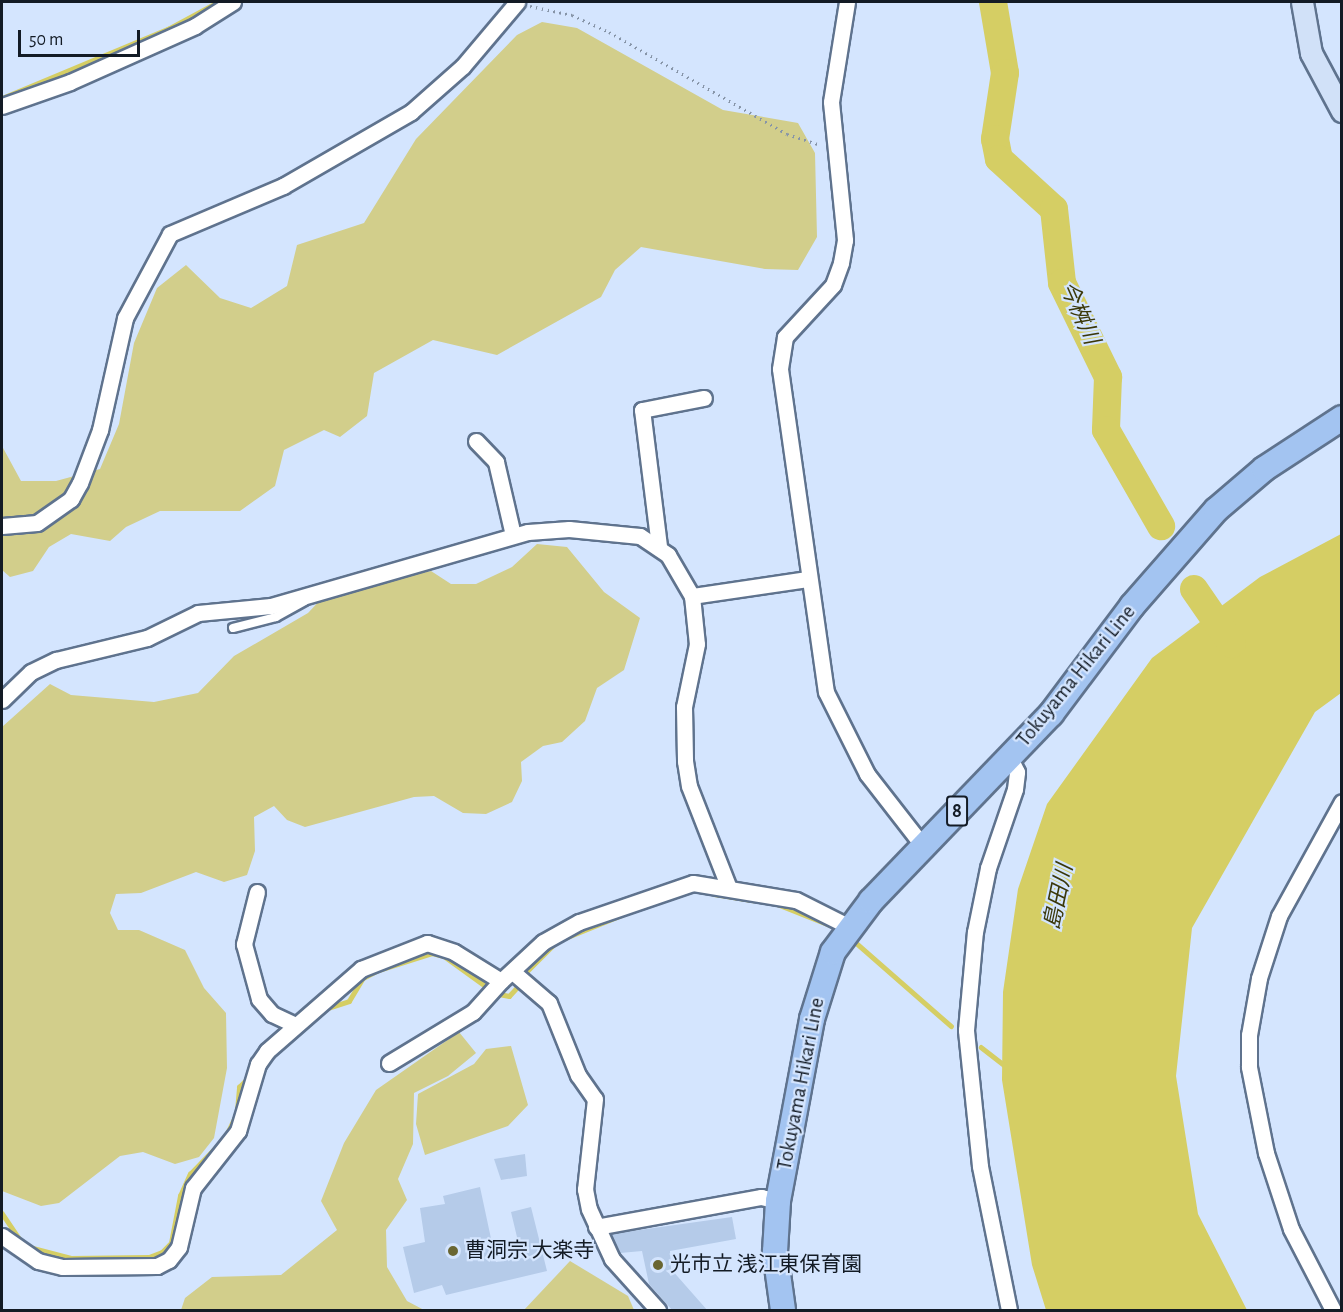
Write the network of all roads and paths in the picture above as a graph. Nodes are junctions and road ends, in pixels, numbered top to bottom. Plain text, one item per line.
1 (233, 2) edge
2 (517, 2) edge
3 (847, 2) edge
4 (1302, 2) edge
5 (1335, 86) edge
6 (2, 106) edge
7 (1341, 111) edge
8 (833, 150) junction
9 (704, 398) dead end
10 (1341, 418) edge
11 (476, 441) dead end
12 (2, 526) edge
13 (513, 535) junction
14 (658, 546) junction
15 (807, 579) junction
16 (317, 590) junction
17 (692, 596) junction
18 (233, 628) dead end
19 (2, 700) edge
20 (1010, 758) junction
21 (1341, 802) edge
22 (923, 846) junction
23 (729, 888) junction
24 (257, 892) dead end
25 (850, 927) junction
26 (507, 977) junction
27 (293, 1024) junction
28 (389, 1063) dead end
29 (778, 1201) junction
30 (596, 1227) junction
31 (2, 1236) edge
32 (658, 1311) edge
33 (783, 1311) edge
34 (1009, 1311) edge
35 (1333, 1311) edge

1 - 6 street
2 - 8 path
2 - 12 street
3 - 8 street
4 - 5 street
5 - 7 street
8 - 15 street
9 - 14 street
10 - 20 main road, Tokuyama Hikari Line / 8
11 - 13 street
13 - 14 street
13 - 16 street
14 - 17 street
15 - 17 street
15 - 22 street
16 - 18 lane
16 - 19 street
17 - 23 street
20 - 22 main road, Tokuyama Hikari Line / 8
20 - 34 street
21 - 35 street
22 - 25 main road, Tokuyama Hikari Line / 8
23 - 25 street
23 - 26 street
24 - 27 street
25 - 29 main road, Tokuyama Hikari Line / 8
26 - 27 street
26 - 28 street
26 - 30 street
27 - 31 street
29 - 30 street
29 - 33 main road, Tokuyama Hikari Line / 8
30 - 32 street

